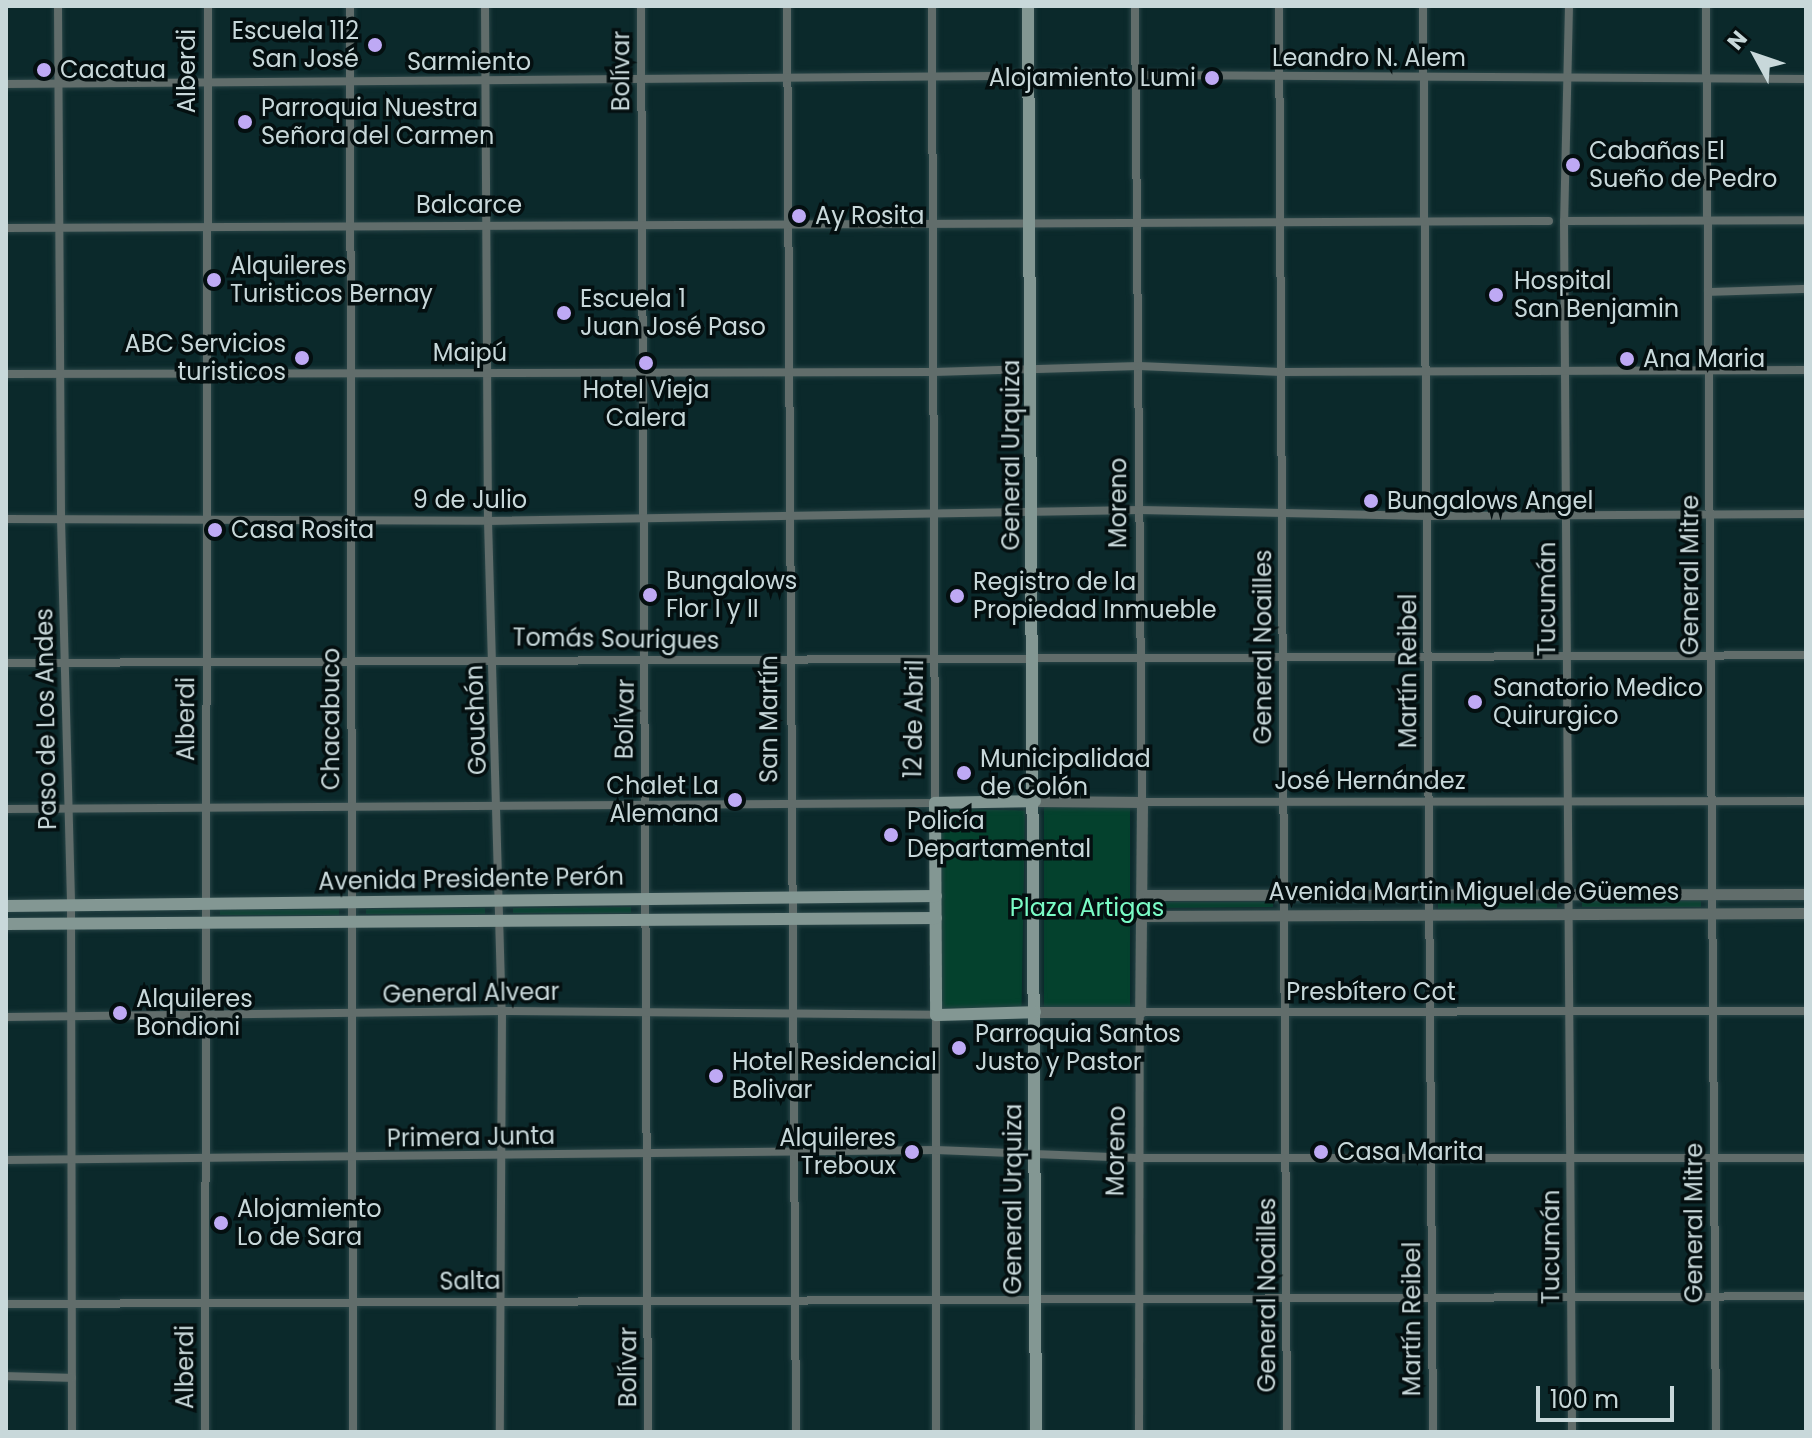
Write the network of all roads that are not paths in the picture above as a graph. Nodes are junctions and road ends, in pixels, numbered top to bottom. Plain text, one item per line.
1 (58, 6) edge
2 (208, 6) edge
3 (350, 6) edge
4 (485, 6) edge
5 (641, 6) edge
6 (787, 6) edge
7 (932, 6) edge
8 (1028, 6) edge
9 (1135, 6) edge
10 (1279, 6) edge
11 (1423, 6) edge
12 (1569, 6) edge
13 (1706, 6) edge
14 (1137, 75) junction
15 (1031, 77) junction
16 (932, 78) junction
17 (1279, 78) junction
18 (1423, 78) junction
19 (1567, 78) junction
20 (1707, 78) junction
21 (1806, 79) edge
22 (788, 80) junction
23 (641, 81) junction
24 (485, 82) junction
25 (350, 83) junction
26 (6, 84) edge
27 (207, 84) junction
28 (58, 85) junction
29 (1708, 220) junction
30 (1806, 220) edge
31 (1137, 221) junction
32 (1549, 221) dead end
33 (1564, 221) junction
34 (1424, 222) junction
35 (486, 223) junction
36 (1280, 223) junction
37 (1032, 224) junction
38 (59, 226) junction
39 (788, 226) junction
40 (933, 226) junction
41 (350, 227) junction
42 (641, 227) junction
43 (6, 228) edge
44 (207, 228) junction
45 (1806, 289) edge
46 (1708, 292) junction
47 (1139, 366) junction
48 (1709, 368) junction
49 (1032, 370) junction
50 (1806, 370) edge
51 (788, 372) junction
52 (934, 372) junction
53 (1281, 372) junction
54 (1426, 372) junction
55 (1565, 372) junction
56 (206, 373) junction
57 (350, 373) junction
58 (487, 373) junction
59 (642, 373) junction
60 (6, 374) edge
61 (60, 374) junction
62 (1140, 510) junction
63 (935, 513) junction
64 (790, 514) junction
65 (1033, 514) junction
66 (1282, 514) junction
67 (1710, 514) junction
68 (1806, 514) edge
69 (1566, 515) junction
70 (643, 516) junction
71 (1427, 516) junction
72 (6, 519) edge
73 (61, 519) junction
74 (206, 519) junction
75 (351, 520) junction
76 (488, 521) junction
77 (1711, 653) junction
78 (1806, 655) edge
79 (494, 657) junction
80 (1035, 658) junction
81 (1140, 658) junction
82 (1567, 658) junction
83 (1283, 659) junction
84 (1428, 659) junction
85 (646, 660) junction
86 (351, 661) junction
87 (789, 661) junction
88 (936, 661) junction
89 (206, 662) junction
90 (6, 663) edge
91 (66, 664) junction
92 (1712, 799) junction
93 (1035, 801) junction
94 (1806, 801) edge
95 (1142, 802) junction
96 (935, 803) junction
97 (1284, 803) junction
98 (1429, 803) junction
99 (1568, 803) junction
100 (498, 804) junction
101 (789, 804) junction
102 (643, 805) junction
103 (352, 807) junction
104 (68, 808) junction
105 (206, 808) junction
106 (6, 809) edge
107 (1712, 892) junction
108 (1284, 893) junction
109 (1429, 894) junction
110 (1806, 894) edge
111 (1142, 895) junction
112 (1568, 895) junction
113 (936, 896) junction
114 (790, 898) junction
115 (643, 899) junction
116 (497, 900) junction
117 (352, 902) junction
118 (206, 903) junction
119 (6, 906) edge
120 (71, 906) junction
121 (1713, 912) junction
122 (1806, 913) edge
123 (1429, 915) junction
124 (1569, 915) junction
125 (1141, 916) junction
126 (1284, 916) junction
127 (936, 918) junction
128 (790, 919) junction
129 (498, 920) junction
130 (643, 920) junction
131 (352, 921) junction
132 (206, 922) junction
133 (6, 924) edge
134 (70, 924) junction
135 (1713, 1010) junction
136 (502, 1011) junction
137 (791, 1011) junction
138 (1806, 1011) edge
139 (1035, 1012) junction
140 (1140, 1012) junction
141 (648, 1014) junction
142 (1285, 1014) junction
143 (1430, 1014) junction
144 (1569, 1014) junction
145 (352, 1015) junction
146 (936, 1015) junction
147 (206, 1016) junction
148 (6, 1017) edge
149 (72, 1017) junction
150 (936, 1150) junction
151 (794, 1153) junction
152 (1035, 1154) junction
153 (501, 1155) junction
154 (648, 1157) junction
155 (1137, 1158) junction
156 (1286, 1158) junction
157 (1431, 1158) junction
158 (1570, 1158) junction
159 (1714, 1158) junction
160 (1806, 1158) edge
161 (205, 1159) junction
162 (351, 1159) junction
163 (6, 1160) edge
164 (72, 1160) junction
165 (1715, 1296) junction
166 (1806, 1296) edge
167 (1036, 1297) junction
168 (1287, 1297) junction
169 (1432, 1297) junction
170 (1571, 1297) junction
171 (797, 1298) junction
172 (1138, 1298) junction
173 (936, 1299) junction
174 (500, 1300) junction
175 (648, 1300) junction
176 (6, 1304) edge
177 (71, 1304) junction
178 (353, 1304) junction
179 (206, 1305) junction
180 (6, 1376) edge
181 (72, 1378) junction
182 (72, 1432) edge
183 (205, 1432) edge
184 (353, 1432) edge
185 (500, 1432) edge
186 (648, 1432) edge
187 (796, 1432) edge
188 (936, 1432) edge
189 (1036, 1432) edge
190 (1139, 1432) edge
191 (1287, 1432) edge
192 (1433, 1432) edge
193 (1572, 1432) edge
194 (1716, 1432) edge

1 - 28 street, Paso de Los Andes
2 - 27 street, Alberdi
3 - 25 street, Chacabuco
4 - 24 street, Gouchón
5 - 23 street, Bolívar
6 - 22 street, San Martín
7 - 16 street, 12 de Abril
8 - 15 main road, General Urquiza
9 - 14 street, Moreno
10 - 17 street, General Noailles
11 - 18 street, Martín Reibel
12 - 19 street, Tucumán
13 - 20 street, General Mitre
14 - 15 street, Leandro N. Alem
14 - 17 street, Leandro N. Alem
14 - 31 street, Moreno
15 - 16 street, Leandro N. Alem
15 - 37 main road, General Urquiza
16 - 22 street, Sarmiento
16 - 40 street, 12 de Abril
17 - 18 street, Leandro N. Alem
17 - 36 street, General Noailles
18 - 19 street, Leandro N. Alem
18 - 34 street, Martín Reibel
19 - 20 street, Leandro N. Alem
19 - 33 street, Tucumán
20 - 21 street, Leandro N. Alem
20 - 29 street, General Mitre
22 - 23 street, Sarmiento
22 - 39 street, San Martín
23 - 24 street, Sarmiento
23 - 42 street, Bolívar
24 - 25 street, Sarmiento
24 - 35 street, Gouchón
25 - 27 street, Sarmiento
25 - 41 street, Chacabuco
26 - 28 street, Sarmiento
27 - 28 street, Sarmiento
27 - 44 street, Alberdi
28 - 38 street, Paso de Los Andes
29 - 30 street
29 - 33 street
29 - 46 street, General Mitre
31 - 36 street, Balcarce
31 - 37 street, Balcarce
31 - 47 street, Moreno
32 - 34 street, Balcarce
33 - 55 street, Tucumán
34 - 36 street, Balcarce
34 - 54 street, Martín Reibel
35 - 41 street, Balcarce
35 - 42 street, Balcarce
35 - 58 street, Gouchón
36 - 53 street, General Noailles
37 - 40 street, Balcarce
37 - 49 main road, General Urquiza
38 - 43 street, Balcarce
38 - 44 street, Balcarce
38 - 61 street, Paso de Los Andes
39 - 40 street, Balcarce
39 - 42 street, Balcarce
39 - 51 street, San Martín
40 - 52 street, 12 de Abril
41 - 44 street, Balcarce
41 - 57 street, Chacabuco
42 - 59 street, Bolívar
44 - 56 street, Alberdi
45 - 46 street
46 - 48 street, General Mitre
47 - 49 street, Maipú
47 - 53 street, Maipú
47 - 62 street, Moreno
48 - 50 street, Maipú
48 - 55 street, Maipú
48 - 67 street, General Mitre
49 - 52 street, Maipú
49 - 65 main road, General Urquiza
51 - 52 street, Maipú
51 - 59 street, Maipú
51 - 64 street, San Martín
52 - 63 street, 12 de Abril
53 - 54 street, Maipú
53 - 66 street, General Noailles
54 - 55 street, Maipú
54 - 71 street, Martín Reibel
55 - 69 street, Tucumán
56 - 57 street, Maipú
56 - 61 street, Maipú
56 - 74 street, Alberdi
57 - 58 street, Maipú
57 - 75 street, Chacabuco
58 - 59 street, Maipú
58 - 76 street, Gouchón
59 - 70 street, Bolívar
60 - 61 street, Maipú
61 - 73 street, Paso de Los Andes
62 - 65 street, 9 de Julio
62 - 66 street, 9 de Julio
62 - 81 street, Moreno
63 - 64 street, 9 de Julio
63 - 65 street, 9 de Julio
63 - 88 street, 12 de Abril
64 - 70 street, 9 de Julio
64 - 87 street, San Martín
65 - 80 main road, General Urquiza
66 - 71 street, 9 de Julio
66 - 83 street, General Noailles
67 - 68 street, 9 de Julio
67 - 69 street, 9 de Julio
67 - 77 street, General Mitre
69 - 71 street, 9 de Julio
69 - 82 street, Tucumán
70 - 76 street, 9 de Julio
70 - 85 street, Bolívar
71 - 84 street, Martín Reibel
72 - 73 street, 9 de Julio
73 - 74 street, 9 de Julio
73 - 91 street, Paso de Los Andes
74 - 75 street, 9 de Julio
74 - 89 street, Alberdi
75 - 76 street, 9 de Julio
75 - 86 street, Chacabuco
76 - 79 street, Gouchón
77 - 78 street, Tomás Sourigues
77 - 82 street, Tomás Sourigues
77 - 92 street, General Mitre
79 - 85 street, Tomás Sourigues
79 - 86 street, Tomás Sourigues
79 - 100 street, Gouchón
80 - 81 street, Tomás Sourigues
80 - 88 street, Tomás Sourigues
80 - 93 main road, General Urquiza
81 - 83 street, Tomás Sourigues
81 - 95 street, Moreno
82 - 84 street, Tomás Sourigues
82 - 99 street, Tucumán
83 - 84 street, Tomás Sourigues
83 - 97 street, General Noailles
84 - 98 street, Martín Reibel
85 - 87 street, Tomás Sourigues
85 - 102 street, Bolívar
86 - 89 street, Tomás Sourigues
86 - 103 street, Chacabuco
87 - 88 street, Tomás Sourigues
87 - 101 street, San Martín
88 - 96 street, 12 de Abril
89 - 91 street, Tomás Sourigues
89 - 105 street, Alberdi
90 - 91 street, Tomás Sourigues
91 - 104 street, Paso de Los Andes
92 - 94 street, José Hernández
92 - 99 street, José Hernández
92 - 107 street, General Mitre
93 - 95 street, José Hernández
93 - 96 main road, José Hernández
93 - 139 main road, General Urquiza
95 - 97 street, José Hernández
95 - 111 street, Moreno
96 - 101 street
96 - 113 main road, 12 de Abril
97 - 98 street, José Hernández
97 - 108 street, General Noailles
98 - 99 street, José Hernández
98 - 109 street, Martín Reibel
99 - 112 street, Tucumán
100 - 102 street
100 - 103 street
100 - 116 street, Gouchón
101 - 102 street
101 - 114 street, San Martín
102 - 115 street, Bolívar
103 - 105 street
103 - 117 street, Chacabuco
104 - 105 street
104 - 106 street
104 - 120 street, Paso de Los Andes
105 - 118 street, Alberdi
107 - 110 street, Avenida Martin Miguel de Güemes
107 - 112 street, Avenida Martin Miguel de Güemes
107 - 121 street, General Mitre
108 - 109 street, Avenida Martin Miguel de Güemes
108 - 111 street, Avenida Martin Miguel de Güemes
108 - 126 street, General Noailles
109 - 112 street, Avenida Martin Miguel de Güemes
109 - 123 street, Martín Reibel
111 - 125 street, Moreno
112 - 124 street, Tucumán
113 - 114 main road, Avenida Presidente Perón
113 - 127 main road, 12 de Abril
114 - 115 main road, Avenida Presidente Perón
114 - 128 street, San Martín
115 - 116 main road, Avenida Presidente Perón
115 - 130 street, Bolívar
116 - 117 main road, Avenida Presidente Perón
116 - 129 street, Gouchón
117 - 118 main road, Avenida Presidente Perón
117 - 131 street, Chacabuco
118 - 120 main road, Avenida Presidente Perón
118 - 132 street, Alberdi
119 - 120 main road, Avenida Presidente Perón
120 - 134 street, Paso de Los Andes
121 - 122 street, Avenida Martin Miguel de Güemes
121 - 124 street, Avenida Martin Miguel de Güemes
121 - 135 street, General Mitre
123 - 124 street, Avenida Martin Miguel de Güemes
123 - 126 street, Avenida Martin Miguel de Güemes
123 - 143 street, Martín Reibel
124 - 144 street, Tucumán
125 - 126 street, Avenida Martin Miguel de Güemes
125 - 140 street, Moreno
126 - 142 street, General Noailles
127 - 128 main road, Avenida Presidente Perón
127 - 146 main road, 12 de Abril
128 - 130 main road, Avenida Presidente Perón
128 - 137 street, San Martín
129 - 130 main road, Avenida Presidente Perón
129 - 131 main road, Avenida Presidente Perón
129 - 136 street, Gouchón
130 - 141 street, Bolívar
131 - 132 main road, Avenida Presidente Perón
131 - 145 street, Chacabuco
132 - 134 main road, Avenida Presidente Perón
132 - 147 street, Alberdi
133 - 134 main road, Avenida Presidente Perón
134 - 149 street, Paso de Los Andes
135 - 138 street, Presbítero Cot
135 - 144 street, Presbítero Cot
135 - 159 street, General Mitre
136 - 141 street, General Alvear
136 - 145 street, General Alvear
136 - 153 street, Gouchón
137 - 141 street, General Alvear
137 - 146 street, General Alvear
137 - 151 street, San Martín
139 - 140 street, Presbítero Cot
139 - 146 main road, Presbítero Cot
139 - 152 main road, General Urquiza
140 - 142 street, Presbítero Cot
140 - 155 street, Moreno
141 - 154 street, Bolívar
142 - 143 street, Presbítero Cot
142 - 156 street, General Noailles
143 - 144 street, Presbítero Cot
143 - 157 street, Martín Reibel
144 - 158 street, Tucumán
145 - 147 street, General Alvear
145 - 162 street, Chacabuco
146 - 150 street, 12 de Abril
147 - 149 street, General Alvear
147 - 161 street, Alberdi
148 - 149 street, General Alvear
149 - 164 street, Paso de Los Andes
150 - 151 street, Primera Junta
150 - 152 street, Primera Junta
150 - 173 street, 12 de Abril
151 - 154 street, Primera Junta
151 - 171 street, San Martín
152 - 155 street, Primera Junta
152 - 167 main road, General Urquiza
153 - 154 street, Primera Junta
153 - 162 street, Primera Junta
153 - 174 street, Gouchón
154 - 175 street, Bolívar
155 - 156 street, Primera Junta
155 - 172 street, Moreno
156 - 157 street, Primera Junta
156 - 168 street, General Noailles
157 - 158 street, Primera Junta
157 - 169 street, Martín Reibel
158 - 159 street, Primera Junta
158 - 170 street, Tucumán
159 - 160 street, Primera Junta
159 - 165 street, General Mitre
161 - 162 street, Primera Junta
161 - 164 street, Primera Junta
161 - 179 street, Alberdi
162 - 178 street, Chacabuco
163 - 164 street, Primera Junta
164 - 177 street, Paso de Los Andes
165 - 166 street, Salta
165 - 170 street, Salta
165 - 194 street, General Mitre
167 - 172 street, Salta
167 - 173 street, Salta
167 - 189 main road, General Urquiza
168 - 169 street, Salta
168 - 172 street, Salta
168 - 191 street, General Noailles
169 - 170 street, Salta
169 - 192 street, Martín Reibel
170 - 193 street, Tucumán
171 - 173 street, Salta
171 - 175 street, Salta
171 - 187 street, San Martín
172 - 190 street, Moreno
173 - 188 street, 12 de Abril
174 - 175 street, Salta
174 - 178 street, Salta
174 - 185 street, Gouchón
175 - 186 street, Bolívar
176 - 177 street, Salta
177 - 179 street, Salta
177 - 181 street, Paso de Los Andes
178 - 179 street, Salta
178 - 184 street, Chacabuco
179 - 183 street, Alberdi
180 - 181 street
181 - 182 street, Paso de Los Andes

